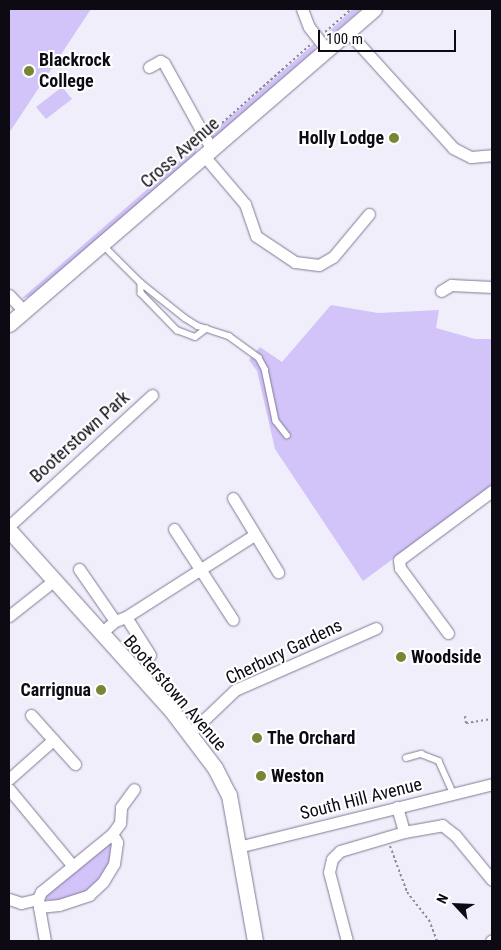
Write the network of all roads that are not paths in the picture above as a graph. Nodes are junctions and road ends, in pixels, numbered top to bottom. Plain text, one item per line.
1 (302, 9) edge
2 (374, 9) edge
3 (348, 32) junction
4 (322, 44) junction
5 (149, 67) dead end
6 (208, 154) junction
7 (492, 154) edge
8 (369, 214) dead end
9 (102, 244) junction
10 (141, 283) junction
11 (492, 287) edge
12 (441, 291) dead end
13 (9, 295) edge
14 (24, 311) junction
15 (9, 324) edge
16 (206, 329) junction
17 (152, 395) dead end
18 (287, 435) dead end
19 (492, 491) edge
20 (232, 498) dead end
21 (9, 526) edge
22 (174, 529) dead end
23 (9, 530) edge
24 (254, 535) junction
25 (79, 569) dead end
26 (199, 570) junction
27 (278, 572) dead end
28 (52, 582) junction
29 (9, 616) edge
30 (120, 619) junction
31 (233, 620) dead end
32 (376, 628) dead end
33 (448, 633) dead end
34 (100, 634) junction
35 (150, 655) dead end
36 (31, 715) dead end
37 (190, 733) junction
38 (53, 740) junction
39 (406, 758) dead end
40 (75, 764) dead end
41 (9, 779) edge
42 (492, 784) edge
43 (9, 789) edge
44 (134, 789) dead end
45 (453, 793) junction
46 (397, 807) junction
47 (404, 832) junction
48 (112, 834) junction
49 (238, 847) junction
50 (73, 866) junction
51 (492, 880) edge
52 (9, 899) edge
53 (39, 903) junction
54 (45, 941) edge
55 (255, 941) edge
56 (347, 941) edge

1 - 4 street
2 - 3 street, Cross Avenue
3 - 4 street, Cross Avenue
3 - 7 street
4 - 6 street, Cross Avenue
5 - 6 street
6 - 8 street
6 - 9 street, Cross Avenue
9 - 10 lane
9 - 14 street, Cross Avenue
10 - 16 lane
10 - 16 lane
11 - 12 street
13 - 14 street
14 - 15 street, Cross Avenue
16 - 18 lane
17 - 21 street, Booterstown Park
19 - 33 street
20 - 24 street
22 - 26 street
23 - 28 street, Booterstown Avenue
24 - 26 street
24 - 27 street
25 - 30 street
26 - 30 street
26 - 31 street
28 - 29 street
28 - 34 street, Booterstown Avenue
30 - 34 street
30 - 35 street
32 - 37 street, Cherbury Gardens
34 - 37 street, Booterstown Avenue
36 - 38 street
37 - 49 street, Booterstown Avenue
38 - 40 street
38 - 41 street
39 - 45 lane
42 - 45 street, South Hill Avenue
43 - 50 street
44 - 48 street
45 - 46 street, South Hill Avenue
46 - 47 street
46 - 49 street, South Hill Avenue
47 - 51 street
47 - 56 street
48 - 50 street
48 - 53 street
49 - 55 street, Booterstown Avenue
50 - 53 street
52 - 53 street
53 - 54 street

